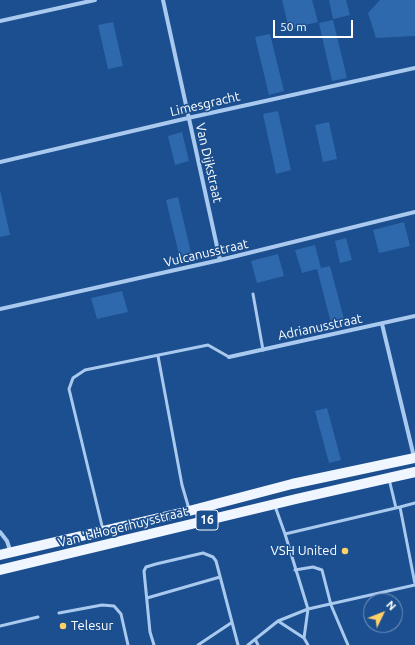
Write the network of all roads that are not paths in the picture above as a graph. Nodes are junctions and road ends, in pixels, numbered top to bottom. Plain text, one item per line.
1 (95, 0) edge
2 (163, 0) edge
3 (0, 21) edge
4 (415, 68) edge
5 (188, 118) junction
6 (0, 162) edge
7 (415, 212) edge
8 (220, 260) junction
9 (253, 294) dead end
10 (0, 309) edge
11 (415, 316) edge
12 (382, 324) junction
13 (263, 350) junction
14 (158, 356) junction
15 (229, 357) joint
16 (415, 458) edge
17 (415, 472) edge
18 (389, 478) junction
19 (292, 484) junction
20 (296, 499) junction
21 (415, 503) edge
22 (275, 504) junction
23 (400, 507) junction
24 (396, 508) junction
25 (189, 511) junction
26 (0, 532) edge
27 (103, 532) junction
28 (285, 534) junction
29 (11, 553) junction
30 (0, 555) edge
31 (0, 570) edge
32 (295, 570) junction
33 (220, 577) junction
34 (415, 584) edge
35 (147, 598) junction
36 (331, 605) junction
37 (308, 609) junction
38 (59, 613) dead end
39 (38, 617) dead end
40 (278, 622) junction
41 (231, 623) junction
42 (0, 626) edge
43 (304, 638) junction
44 (255, 639) junction
45 (128, 645) edge
46 (154, 645) edge
47 (198, 645) edge
48 (238, 645) edge
49 (248, 645) edge
50 (258, 645) edge
51 (308, 645) edge
52 (348, 645) edge

1 - 3 street
2 - 5 street, Van Dijkstraat
4 - 5 street, Limesgracht
5 - 6 street, Limesgracht
5 - 8 street, Van Dijkstraat
7 - 8 street, Vulcanusstraat
8 - 10 street, Vulcanusstraat
9 - 13 lane
11 - 12 street, Adrianusstraat
12 - 13 street, Adrianusstraat
12 - 16 street
13 - 15 street, Adrianusstraat
14 - 15 lane
14 - 25 lane
14 - 27 lane
16 - 19 main road, Van 't Hogerhuysstraat / 16
17 - 18 main road, Van 't Hogerhuysstraat / 16
18 - 20 main road, Van 't Hogerhuysstraat / 16
18 - 24 lane
19 - 20 main road
19 - 25 main road, Van 't Hogerhuysstraat / 16
20 - 22 main road, Van 't Hogerhuysstraat / 16
21 - 23 lane
22 - 28 lane
22 - 31 main road, Van 't Hogerhuysstraat / 16
23 - 24 lane
23 - 34 lane
24 - 28 lane
25 - 27 main road, Van 't Hogerhuysstraat / 16
26 - 29 street
27 - 29 main road, Van 't Hogerhuysstraat / 16
28 - 32 lane
29 - 30 main road, Van 't Hogerhuysstraat / 16
32 - 36 lane
32 - 37 lane
33 - 35 lane
33 - 35 lane
33 - 41 lane
34 - 36 lane
35 - 46 lane
36 - 37 lane
36 - 52 lane
37 - 40 lane
37 - 43 lane
38 - 45 lane
39 - 42 lane
40 - 43 lane
40 - 44 lane
41 - 47 lane
41 - 48 lane
43 - 51 lane
44 - 49 lane
44 - 50 lane

